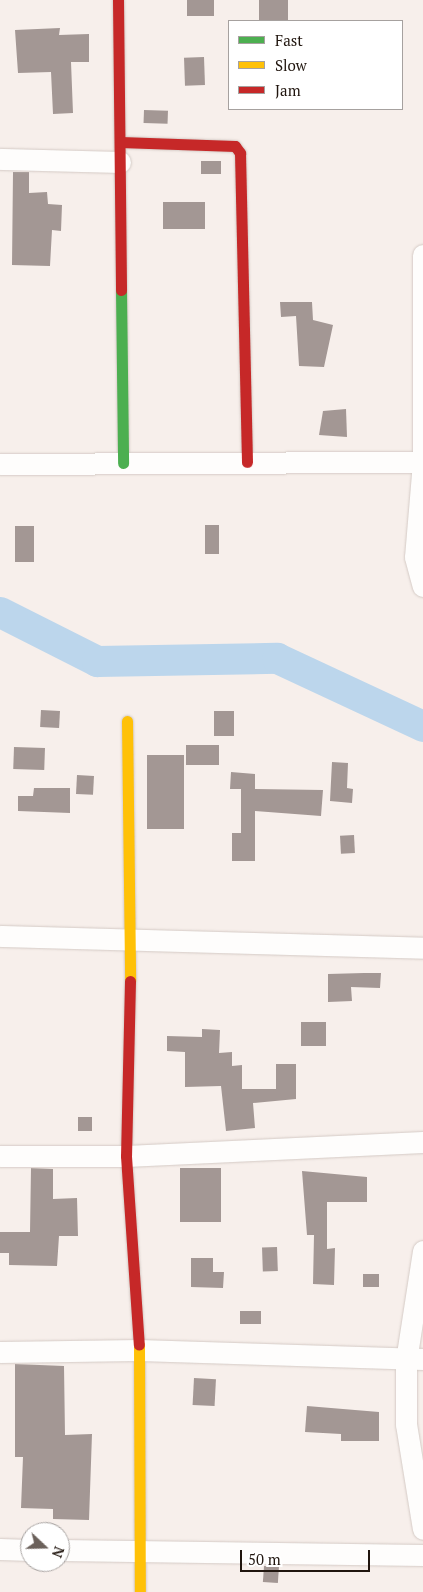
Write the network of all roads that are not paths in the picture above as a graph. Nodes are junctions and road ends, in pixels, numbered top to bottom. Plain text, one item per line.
1 (118, 0) edge
2 (120, 152) junction
3 (0, 159) edge
4 (423, 255) edge
5 (423, 461) edge
6 (247, 462) junction
7 (123, 463) junction
8 (0, 464) edge
9 (423, 586) edge
10 (127, 721) dead end
11 (0, 936) edge
12 (131, 940) junction
13 (423, 948) edge
14 (423, 1142) edge
15 (0, 1156) edge
16 (126, 1156) junction
17 (423, 1251) edge
18 (139, 1350) junction
19 (0, 1352) edge
20 (414, 1360) edge
21 (423, 1529) edge
22 (0, 1550) edge
23 (20, 1550) edge
24 (70, 1550) edge
25 (142, 1551) junction
26 (423, 1555) edge
27 (140, 1592) edge

1 - 2 street
2 - 3 street
2 - 6 street
2 - 7 street
4 - 5 street
5 - 6 street
5 - 9 street
6 - 7 street
7 - 8 street
10 - 12 street
11 - 12 street
12 - 13 street
12 - 16 street
14 - 16 street
15 - 16 street
16 - 18 street
17 - 20 street
18 - 19 street
18 - 20 street
18 - 25 street
20 - 21 street
22 - 23 street
24 - 25 street
25 - 26 street
25 - 27 street

